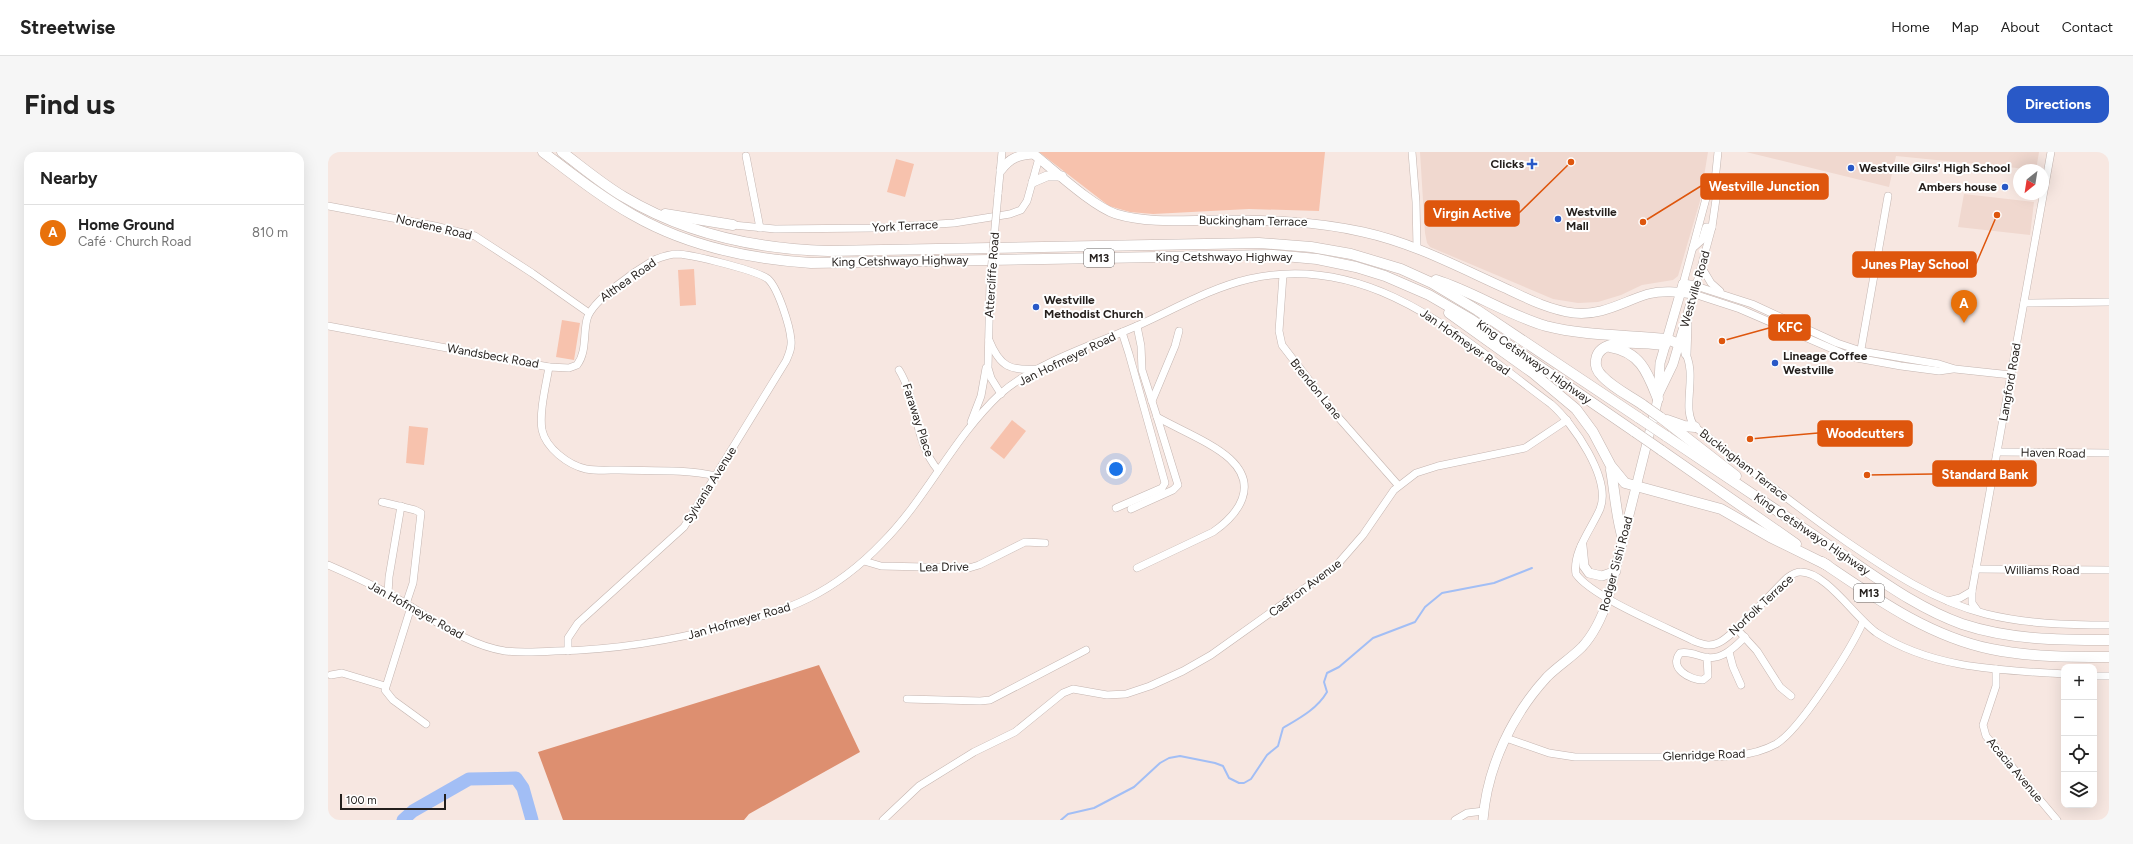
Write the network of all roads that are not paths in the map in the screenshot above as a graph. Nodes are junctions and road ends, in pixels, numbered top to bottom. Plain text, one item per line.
1 (543, 152) edge
2 (562, 152) edge
3 (1002, 152) edge
4 (1412, 152) edge
5 (1718, 152) edge
6 (2051, 152) edge
7 (1034, 155) edge
8 (746, 156) dead end
9 (1001, 170) junction
10 (1062, 176) junction
11 (1715, 181) junction
12 (1033, 182) junction
13 (1888, 196) dead end
14 (328, 206) edge
15 (652, 212) junction
16 (733, 225) joint
17 (1712, 227) junction
18 (760, 228) junction
19 (1417, 248) junction
20 (1693, 248) junction
21 (1356, 267) junction
22 (1702, 268) junction
23 (1401, 269) junction
24 (1283, 274) junction
25 (1682, 288) junction
26 (1695, 290) junction
27 (1724, 294) junction
28 (2109, 302) edge
29 (2024, 303) junction
30 (589, 313) junction
31 (328, 326) edge
32 (1137, 326) junction
33 (1179, 331) dead end
34 (1122, 332) junction
35 (988, 336) junction
36 (1666, 342) junction
37 (1605, 346) junction
38 (1681, 349) junction
39 (1861, 351) junction
40 (789, 355) joint
41 (1860, 359) junction
42 (987, 362) junction
43 (548, 366) junction
44 (1042, 368) junction
45 (1955, 369) junction
46 (899, 370) dead end
47 (2011, 375) junction
48 (1000, 394) junction
49 (1658, 396) junction
50 (1152, 401) junction
51 (1157, 417) junction
52 (1660, 417) junction
53 (1567, 420) junction
54 (1695, 427) junction
55 (969, 428) junction
56 (1997, 452) junction
57 (2109, 453) edge
58 (1611, 466) junction
59 (938, 470) junction
60 (716, 476) junction
61 (1398, 485) junction
62 (1635, 487) junction
63 (382, 502) dead end
64 (401, 506) junction
65 (1116, 508) dead end
66 (1131, 509) dead end
67 (1624, 539) junction
68 (1045, 543) dead end
69 (1825, 543) junction
70 (1582, 546) junction
71 (864, 561) junction
72 (328, 564) edge
73 (1827, 565) junction
74 (1137, 568) dead end
75 (1976, 569) junction
76 (2109, 570) edge
77 (1616, 571) junction
78 (1972, 592) junction
79 (388, 594) junction
80 (1608, 599) junction
81 (1948, 602) junction
82 (408, 605) junction
83 (1977, 610) junction
84 (1863, 622) junction
85 (2109, 625) edge
86 (1736, 628) junction
87 (1745, 637) junction
88 (2109, 640) edge
89 (1086, 650) dead end
90 (568, 651) junction
91 (1729, 652) junction
92 (1707, 657) junction
93 (2109, 657) edge
94 (1996, 670) junction
95 (2061, 674) edge
96 (331, 675) dead end
97 (2097, 676) edge
98 (2109, 676) edge
99 (1741, 685) dead end
100 (385, 686) junction
101 (1791, 696) dead end
102 (907, 698) dead end
103 (426, 724) dead end
104 (1506, 738) junction
105 (1484, 816) edge
106 (883, 820) edge
107 (1454, 820) edge
108 (2057, 820) edge

1 - 21 highway, King Cetshwayo Highway / M13
2 - 15 highway, King Cetshwayo Highway / M13
3 - 9 street, Attercliffe Road
4 - 19 street
5 - 11 street, Westville Road
6 - 29 street, Langford Road
7 - 9 main road
7 - 10 main road, Buckingham Terrace
7 - 12 street, York Terrace
8 - 18 street
9 - 35 street, Attercliffe Road, bridge
10 - 12 main road
10 - 19 main road, Buckingham Terrace
11 - 17 street, Westville Road
11 - 20 street, Westville Road
12 - 18 street, York Terrace
13 - 39 street
14 - 30 street, Nordene Road
15 - 16 highway
15 - 23 highway, King Cetshwayo Highway / M13
16 - 18 street, York Terrace
17 - 20 street
17 - 22 street, Westville Road
19 - 25 main road, Buckingham Terrace
20 - 25 street, Westville Road
21 - 58 highway
21 - 73 highway, King Cetshwayo Highway / M13, bridge
22 - 26 street, Westville Road
22 - 27 street
23 - 36 highway
23 - 69 highway, King Cetshwayo Highway / M13, bridge
24 - 32 street, Jan Hofmeyer Road
24 - 53 street, Jan Hofmeyer Road
24 - 61 street, Brendon Lane
25 - 26 main road, Buckingham Terrace
25 - 36 main road, Westville Road
26 - 27 street
26 - 38 main road, Westville Road
26 - 41 street
27 - 39 street
28 - 29 street
29 - 47 street, Langford Road
30 - 40 street, Althea Road
30 - 43 street
31 - 43 street, Wandsbeck Road
32 - 34 street, Jan Hofmeyer Road
32 - 50 street
33 - 50 street
34 - 44 street, Jan Hofmeyer Road
34 - 65 street
35 - 42 street, Attercliffe Road
35 - 44 street
36 - 37 highway
36 - 38 highway
36 - 49 main road, Westville Road
37 - 49 highway
37 - 52 highway, bridge
38 - 49 main road, Westville Road
38 - 54 street, Buckingham Terrace
39 - 41 street
39 - 45 street
40 - 60 street, Sylvania Avenue
41 - 45 street
42 - 48 street, Attercliffe Road
42 - 55 street
43 - 60 street, Wandsbeck Road
44 - 48 street, Jan Hofmeyer Road
45 - 47 street
46 - 59 street, Faraway Place
47 - 56 street, Langford Road
48 - 55 street, Jan Hofmeyer Road
49 - 62 main road, Westville Road
50 - 51 street
51 - 66 street
51 - 74 street
52 - 54 highway
52 - 69 highway
53 - 61 street, Caefron Avenue
53 - 70 street, Jan Hofmeyer Road
54 - 81 street, Buckingham Terrace
55 - 59 street, Jan Hofmeyer Road
56 - 57 street, Haven Road
56 - 75 street, Langford Road
58 - 62 highway
58 - 67 highway
59 - 71 street, Jan Hofmeyer Road
60 - 90 street, Sylvania Avenue
61 - 106 street, Caefron Avenue
62 - 67 main road, Rodger Sishi Road
62 - 73 highway
63 - 64 street
64 - 79 street
64 - 82 street
67 - 77 main road, Rodger Sishi Road
68 - 71 street, Lea Drive
69 - 88 highway, King Cetshwayo Highway / M13
70 - 77 main road
70 - 80 street, Jan Hofmeyer Road
71 - 90 street, Jan Hofmeyer Road
72 - 79 street, Jan Hofmeyer Road
73 - 93 highway, King Cetshwayo Highway / M13
75 - 76 street, Williams Road
75 - 78 street, Langford Road
77 - 80 main road, Rodger Sishi Road
78 - 81 street
78 - 83 street, Langford Road
79 - 82 street, Jan Hofmeyer Road
80 - 86 street, Norfolk Terrace
80 - 104 main road, Rodger Sishi Road
81 - 83 street, Buckingham Terrace
82 - 90 street, Jan Hofmeyer Road
82 - 100 street
83 - 85 street, Buckingham Terrace
84 - 86 street, Norfolk Terrace
84 - 94 street, Norfolk Terrace
84 - 104 street, Glenridge Road
86 - 87 street
87 - 91 street
87 - 101 street
89 - 102 street
91 - 92 street
91 - 99 street
92 - 92 street
94 - 95 street, Norfolk Terrace
94 - 108 street, Acacia Avenue
96 - 100 street
97 - 98 street
100 - 103 street
104 - 105 main road, Rodger Sishi Road
105 - 107 street

